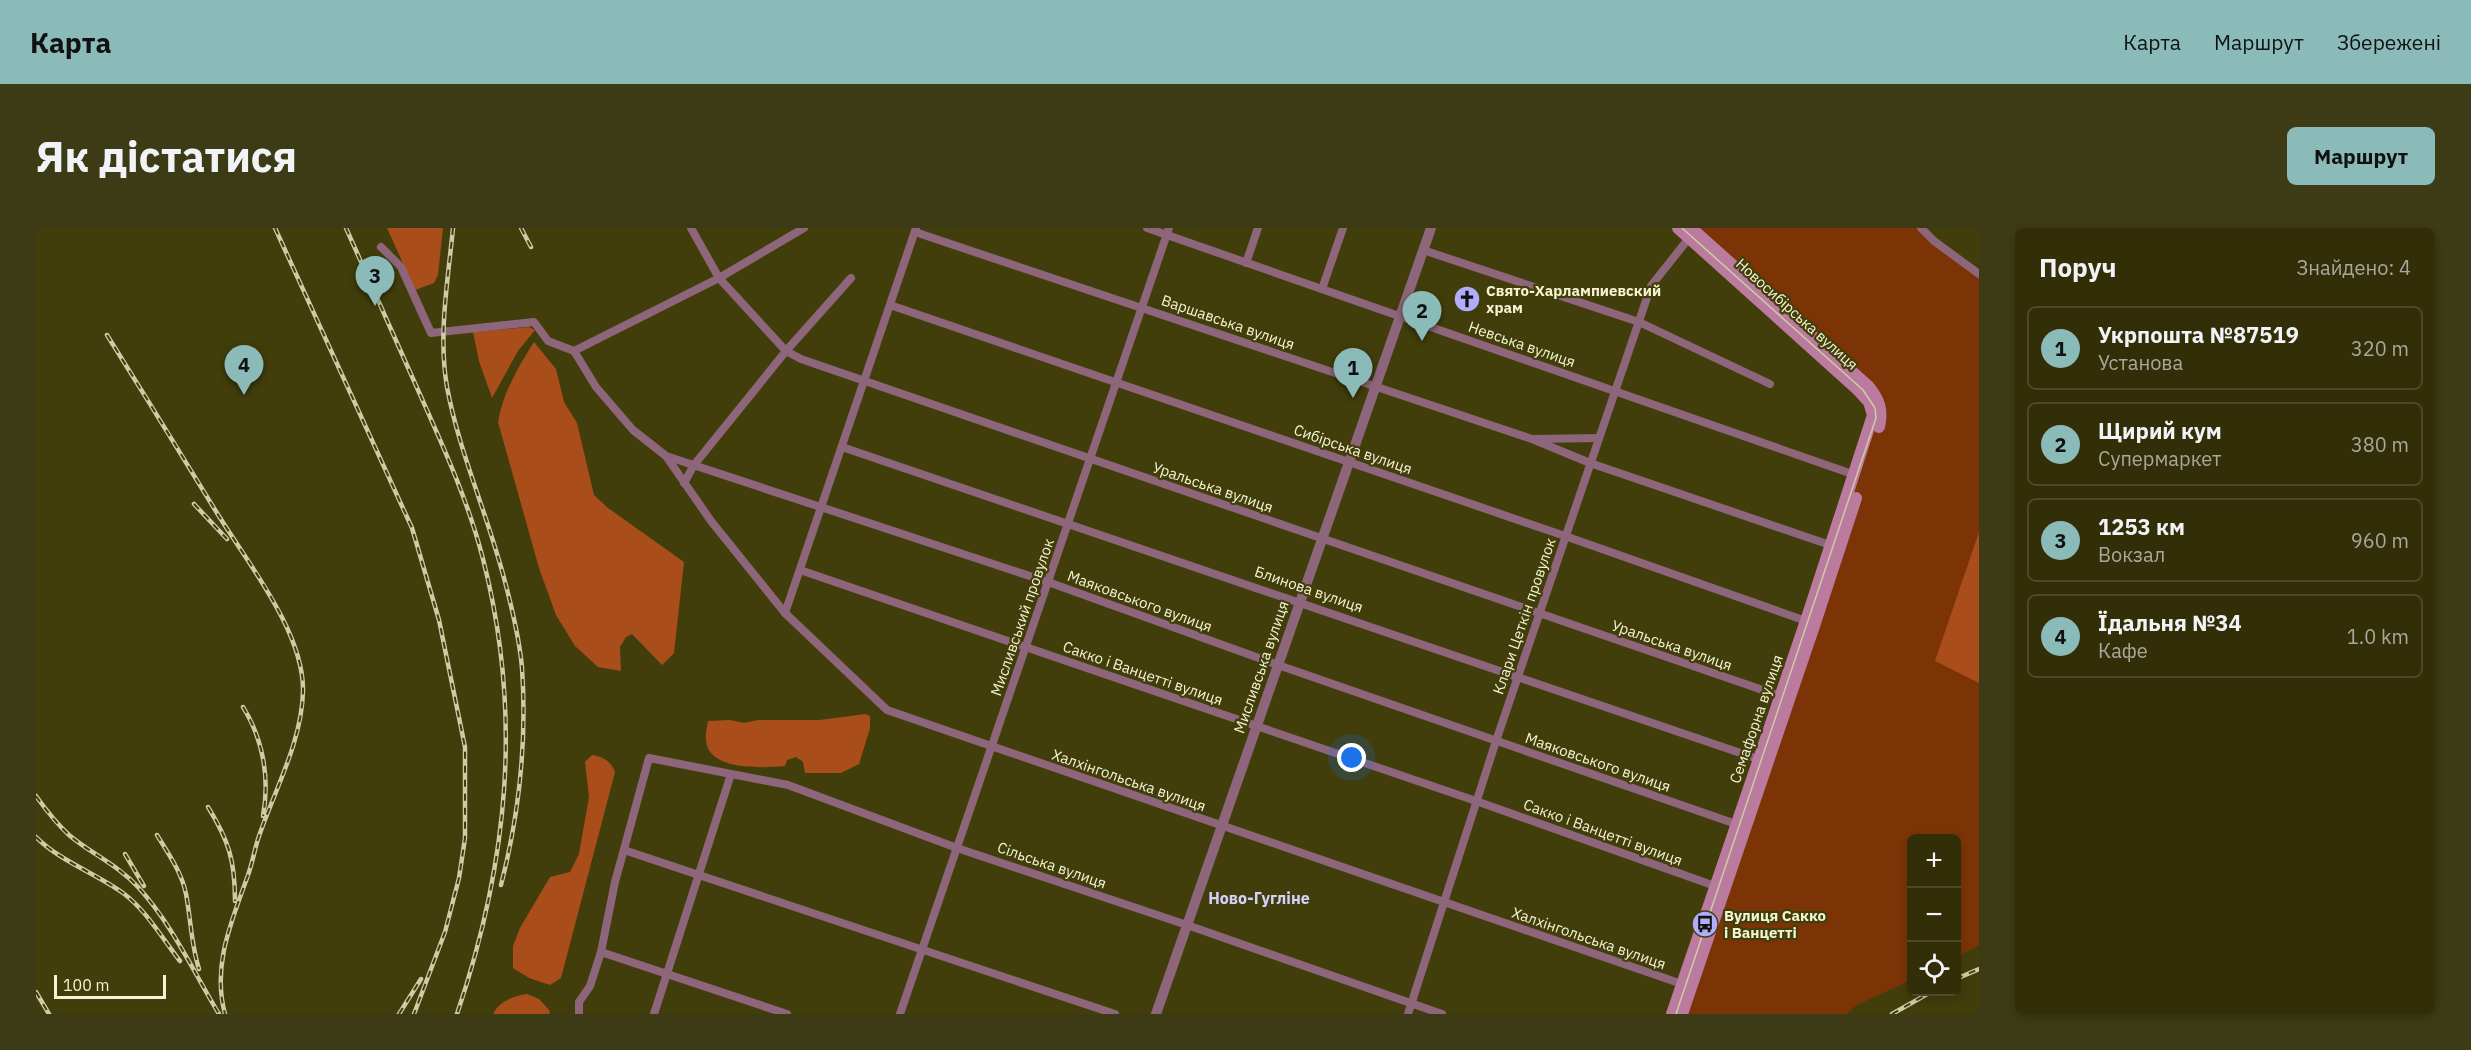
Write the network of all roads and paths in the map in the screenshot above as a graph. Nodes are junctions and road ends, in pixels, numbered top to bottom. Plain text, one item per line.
1 (691, 228) edge
2 (804, 228) edge
3 (1147, 228) edge
4 (1258, 228) edge
5 (1343, 228) edge
6 (1431, 228) edge
7 (1678, 228) edge
8 (1921, 228) edge
9 (915, 230) edge
10 (1168, 232) edge
11 (1690, 233) edge
12 (381, 247) dead end
13 (1423, 250) junction
14 (1246, 263) junction
15 (1979, 274) edge
16 (719, 278) junction
17 (851, 278) dead end
18 (1322, 289) junction
19 (890, 305) junction
20 (1142, 307) junction
21 (1400, 316) junction
22 (1639, 322) junction
23 (573, 351) junction
24 (786, 351) junction
25 (864, 381) junction
26 (1116, 383) junction
27 (1770, 384) dead end
28 (1375, 386) junction
29 (1615, 390) junction
30 (1872, 436) junction
31 (1599, 438) junction
32 (1532, 439) junction
33 (842, 447) junction
34 (666, 456) junction
35 (1090, 459) junction
36 (1349, 462) junction
37 (1590, 463) junction
38 (694, 465) junction
39 (1855, 475) junction
40 (684, 483) junction
41 (821, 507) junction
42 (1068, 524) junction
43 (1565, 536) junction
44 (1322, 539) junction
45 (1830, 545) junction
46 (800, 570) junction
47 (1048, 582) junction
48 (1300, 602) junction
49 (785, 613) junction
50 (1539, 614) junction
51 (1806, 621) junction
52 (1026, 647) junction
53 (1278, 665) junction
54 (1518, 675) junction
55 (1780, 696) junction
56 (1256, 726) junction
57 (1496, 741) junction
58 (991, 747) junction
59 (1762, 760) junction
60 (731, 774) junction
61 (1476, 801) junction
62 (1736, 824) junction
63 (1221, 826) junction
64 (957, 848) junction
65 (624, 850) junction
66 (700, 874) junction
67 (1715, 886) junction
68 (1444, 901) junction
69 (1187, 925) junction
70 (922, 948) junction
71 (601, 952) junction
72 (665, 972) junction
73 (1682, 984) junction
74 (1412, 1003) junction
75 (579, 1014) edge
76 (654, 1014) edge
77 (787, 1014) edge
78 (900, 1014) edge
79 (1115, 1014) edge
80 (1156, 1014) edge
81 (1408, 1014) edge
82 (1443, 1014) edge
83 (1672, 1014) edge
84 (1682, 1014) edge

1 - 16 street, Уральська вулиця
2 - 16 street
3 - 10 street, Невська вулиця
4 - 14 street
5 - 18 street
6 - 13 street, Мисливська вулиця
7 - 11 main road, Новосибірська вулиця
8 - 15 street
9 - 19 street
9 - 20 street, Варшавська вулиця
10 - 14 street, Невська вулиця
10 - 20 street, Мисливський провулок
11 - 22 street, Клари Цеткін провулок
11 - 30 main road, Новосибірська вулиця
12 - 23 street
13 - 21 street, Мисливська вулиця
13 - 22 street
14 - 18 street, Невська вулиця
16 - 23 street
16 - 24 street, Уральська вулиця
17 - 24 street
18 - 21 street, Невська вулиця
19 - 25 street
19 - 26 street, Сибірська вулиця
20 - 26 street, Мисливський провулок
20 - 28 street, Варшавська вулиця
21 - 28 street, Мисливська вулиця
21 - 29 street, Невська вулиця
22 - 27 street
22 - 29 street, Клари Цеткін провулок
23 - 34 street, Маяковського вулиця
24 - 25 street, Уральська вулиця
24 - 38 street
25 - 33 street
25 - 35 street, Уральська вулиця
26 - 35 street, Мисливський провулок
26 - 36 street, Сибірська вулиця
28 - 32 street, Варшавська вулиця
28 - 36 street, Мисливська вулиця
29 - 31 street, Клари Цеткін провулок
29 - 39 street, Невська вулиця
30 - 39 main road, Семафорна вулиця
30 - 59 main road, Семафорна вулиця
31 - 32 street, Варшавська вулиця
31 - 37 street, Клари Цеткін провулок
32 - 37 street, Варшавська вулиця
33 - 41 street
33 - 42 street, Блинова вулиця
34 - 38 street, Маяковського вулиця
34 - 40 street, Халхінгольська вулиця
35 - 42 street, Мисливський провулок
35 - 44 street, Уральська вулиця
36 - 43 street, Сибірська вулиця
36 - 44 street, Мисливська вулиця
37 - 43 street, Клари Цеткін провулок
37 - 45 street, Варшавська вулиця
38 - 40 street
38 - 41 street, Маяковського вулиця
39 - 45 main road, Семафорна вулиця
40 - 49 street, Халхінгольська вулиця
41 - 46 street
41 - 47 street, Маяковського вулиця
42 - 47 street, Мисливський провулок
42 - 48 street, Блинова вулиця
43 - 50 street, Клари Цеткін провулок
43 - 51 street, Сибірська вулиця
44 - 48 street, Мисливська вулиця
44 - 50 street, Уральська вулиця
45 - 51 main road, Семафорна вулиця
46 - 49 street
46 - 52 street, Сакко і Ванцетті вулиця
47 - 52 street, Мисливський провулок
47 - 53 street, Маяковського вулиця
48 - 53 street, Мисливська вулиця
48 - 54 street, Блинова вулиця
49 - 58 street, Халхінгольська вулиця
50 - 54 street, Клари Цеткін провулок
50 - 55 street, Уральська вулиця
51 - 55 main road, Семафорна вулиця
52 - 56 street, Сакко і Ванцетті вулиця
52 - 58 street, Мисливський провулок
53 - 56 street, Мисливська вулиця
53 - 57 street, Маяковського вулиця
54 - 57 street, Клари Цеткін провулок
54 - 59 street, Блинова вулиця
55 - 59 main road, Семафорна вулиця
56 - 61 street, Сакко і Ванцетті вулиця
56 - 63 street, Мисливська вулиця
57 - 61 street, Клари Цеткін провулок
57 - 62 street, Маяковського вулиця
58 - 63 street, Халхінгольська вулиця
58 - 64 street, Мисливський провулок
59 - 62 main road, Семафорна вулиця
59 - 84 main road, Семафорна вулиця
60 - 64 street, Сільська вулиця
60 - 65 street, Сільська вулиця
60 - 66 street
61 - 67 street, Сакко і Ванцетті вулиця
61 - 68 street, Клари Цеткін провулок
62 - 67 main road, Семафорна вулиця
63 - 68 street, Халхінгольська вулиця
63 - 69 street, Мисливська вулиця
64 - 69 street, Сільська вулиця
64 - 70 street, Мисливський провулок
65 - 66 street
65 - 71 street
66 - 70 street
66 - 72 street
67 - 73 main road, Семафорна вулиця
68 - 73 street, Халхінгольська вулиця
68 - 74 street, Клари Цеткін провулок
69 - 74 street, Сільська вулиця
69 - 80 street, Мисливська вулиця
70 - 78 street, Мисливський провулок
70 - 79 street
71 - 72 street
71 - 75 street
72 - 76 street
72 - 77 street
73 - 83 main road, Семафорна вулиця
74 - 81 street, Клари Цеткін провулок
74 - 82 street, Сільська вулиця

